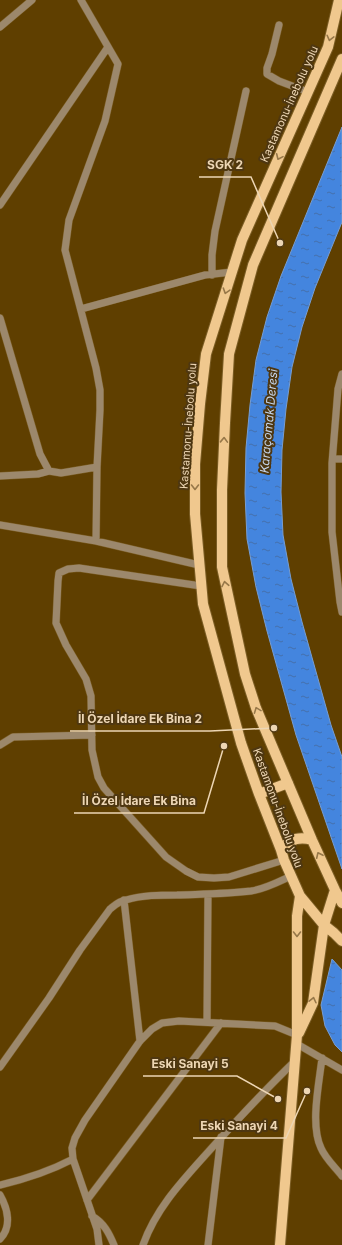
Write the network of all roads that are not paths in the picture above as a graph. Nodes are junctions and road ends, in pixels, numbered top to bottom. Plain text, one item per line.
1 (32, 0) edge
2 (81, 0) edge
3 (339, 0) edge
4 (279, 25) dead end
5 (0, 27) edge
6 (108, 47) junction
7 (342, 58) edge
8 (246, 92) dead end
9 (308, 92) junction
10 (0, 205) edge
11 (232, 272) junction
12 (212, 275) junction
13 (81, 309) junction
14 (0, 318) edge
15 (342, 374) edge
16 (333, 459) junction
17 (342, 459) edge
18 (97, 467) junction
19 (49, 471) junction
20 (0, 476) edge
21 (0, 525) edge
22 (96, 541) junction
23 (199, 564) junction
24 (201, 586) junction
25 (341, 596) edge
26 (342, 612) edge
27 (92, 735) junction
28 (0, 745) edge
29 (288, 783) junction
30 (259, 794) junction
31 (312, 840) junction
32 (281, 850) junction
33 (284, 860) junction
34 (291, 876) junction
35 (335, 890) junction
36 (208, 894) junction
37 (300, 896) junction
38 (124, 900) junction
39 (342, 903) edge
40 (324, 925) junction
41 (342, 941) edge
42 (207, 1022) junction
43 (221, 1023) junction
44 (297, 1040) junction
45 (140, 1041) junction
46 (322, 1058) junction
47 (295, 1061) junction
48 (0, 1067) edge
49 (342, 1070) edge
50 (221, 1137) junction
51 (73, 1159) junction
52 (339, 1166) edge
53 (342, 1176) edge
54 (0, 1185) edge
55 (0, 1195) edge
56 (87, 1200) junction
57 (92, 1216) junction
58 (0, 1239) edge
59 (99, 1245) edge
60 (114, 1245) edge
61 (143, 1245) edge
62 (208, 1245) edge
63 (280, 1245) edge

1 - 5 street
2 - 6 street
3 -> 9 main road, Kastamonu-İnebolu yolu
4 - 9 street
6 - 10 street
6 - 13 street
29 -> 7 main road
8 - 12 street
9 -> 11 main road, Kastamonu-İnebolu yolu
11 - 12 street
11 -> 23 main road, Kastamonu-İnebolu yolu
12 - 13 street
13 - 18 street
14 - 19 street
15 - 16 street
16 - 17 street
16 - 25 street
18 - 19 street
18 - 22 street
19 - 20 street
21 - 22 street
22 - 23 street
23 - 24 main road, Kastamonu-İnebolu yolu
24 - 27 street
24 - 30 main road, Kastamonu-İnebolu yolu
25 - 26 street
27 - 28 street
27 - 33 street
29 - 30 main road
29 - 31 main road
30 - 32 main road, Kastamonu-İnebolu yolu
31 - 32 main road
35 -> 31 main road
32 - 33 main road, Kastamonu-İnebolu yolu
33 - 34 main road, Kastamonu-İnebolu yolu
34 - 36 street
34 - 37 main road, Kastamonu-İnebolu yolu
35 - 39 main road
35 - 40 main road
36 - 38 street
36 - 42 street
37 - 40 main road, Kastamonu-İnebolu yolu
37 -> 44 main road
38 - 45 street
38 - 48 street
40 - 41 main road, Kastamonu-İnebolu yolu
44 -> 40 main road
42 - 43 street
42 - 45 street
43 - 44 street
43 - 56 street
44 - 46 street
44 - 47 main road
45 - 51 street
46 - 49 street
46 - 52 street
47 - 50 street
47 - 63 main road
50 - 61 street
50 - 62 street
51 - 54 street
51 - 56 street
52 - 53 street
55 - 58 street
56 - 57 street
57 - 59 street
57 - 60 street

